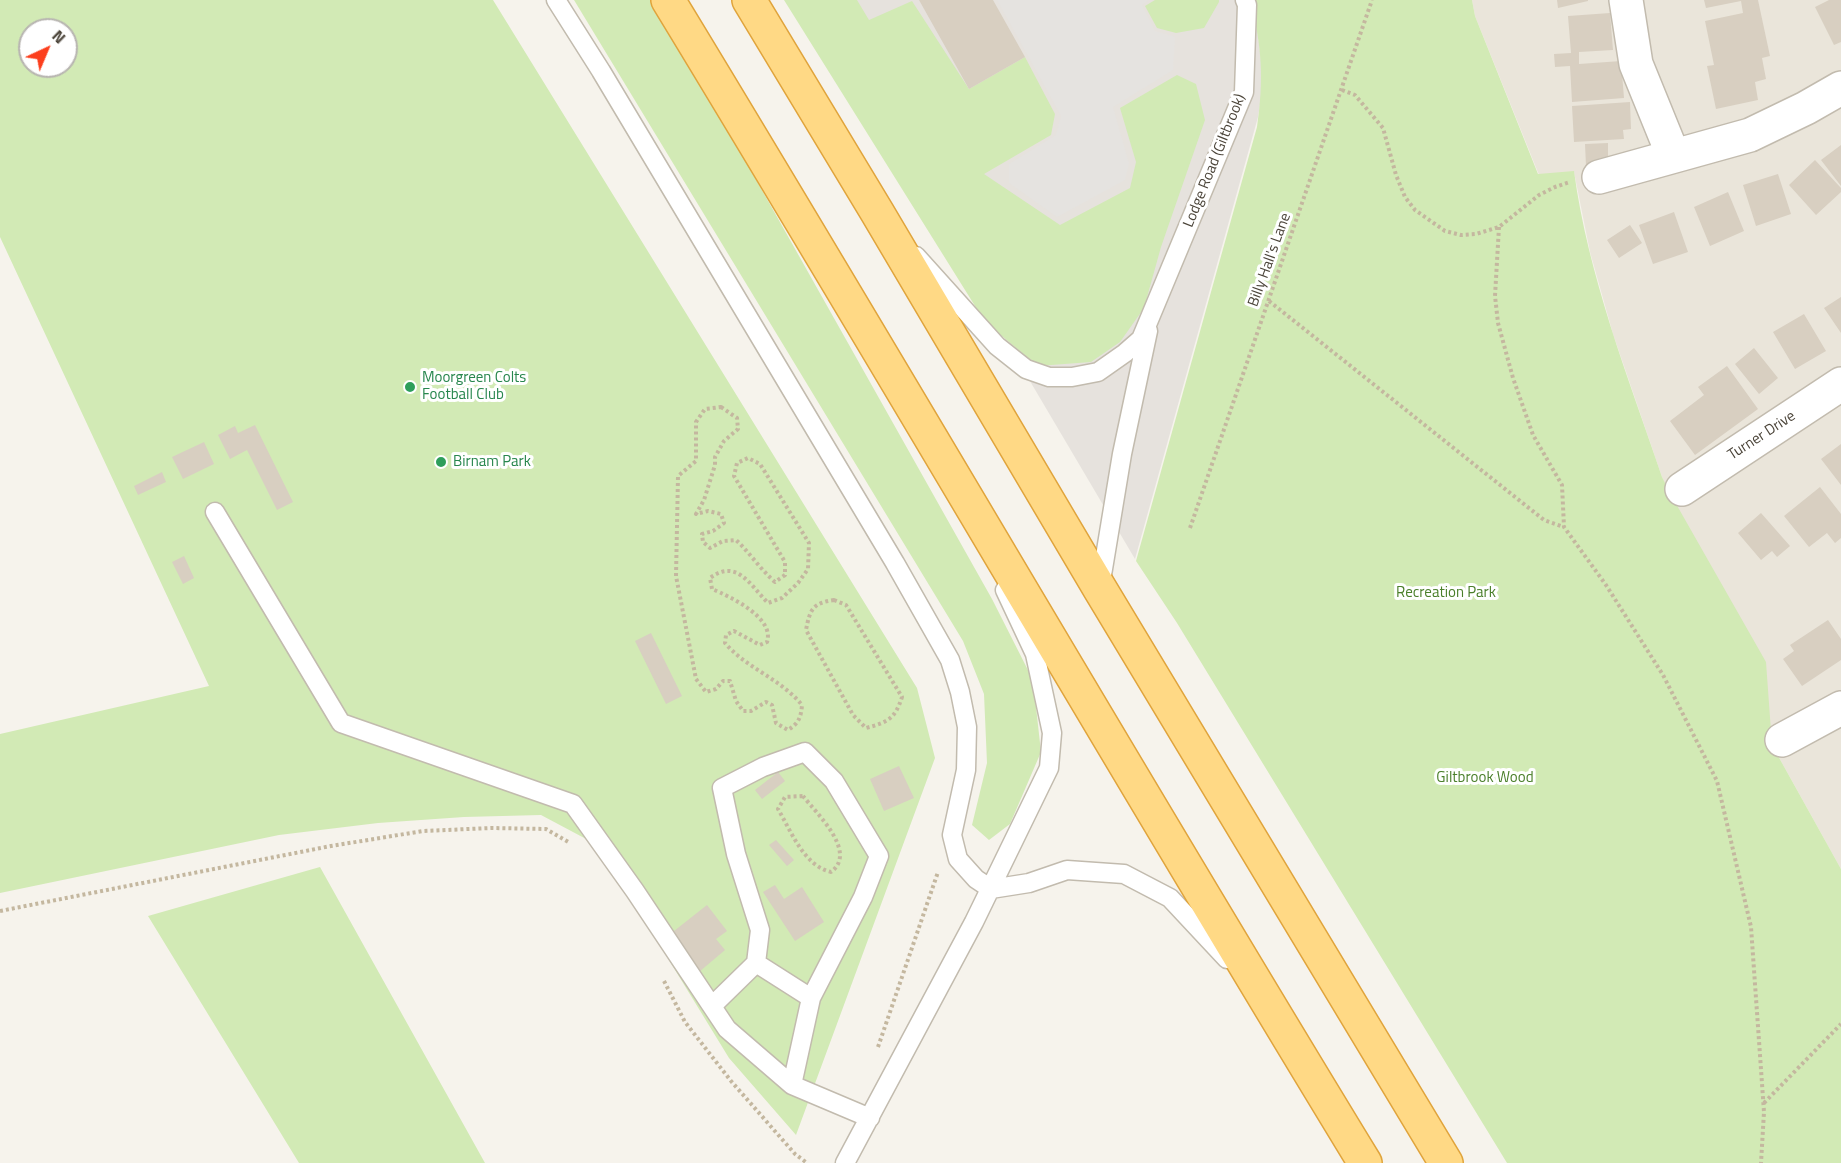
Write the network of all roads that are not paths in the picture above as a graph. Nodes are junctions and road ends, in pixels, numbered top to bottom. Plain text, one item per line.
1 (556, 0) edge
2 (668, 0) edge
3 (749, 0) edge
4 (1245, 0) edge
5 (1626, 0) edge
6 (1841, 88) edge
7 (1673, 155) junction
8 (1587, 179) road end
9 (877, 212) junction
10 (1152, 315) junction
11 (1841, 384) edge
12 (1682, 489) dead end
13 (970, 501) junction
14 (214, 512) dead end
15 (1100, 589) junction
16 (1841, 708) edge
17 (1782, 740) dead end
18 (991, 889) junction
19 (756, 963) junction
20 (811, 998) junction
21 (712, 1006) junction
22 (1270, 1008) junction
23 (792, 1085) junction
24 (870, 1118) junction
25 (845, 1163) edge
26 (1365, 1163) edge
27 (1446, 1163) edge

1 - 18 lane
2 - 13 highway
3 - 9 highway
4 - 10 lane, Lodge Road (Giltbrook)
5 - 7 street
6 - 7 street
7 - 8 street
9 - 10 lane
9 - 15 highway
10 - 15 lane
11 - 12 street, Turner Drive
13 - 18 lane
13 - 22 highway
14 - 21 lane
15 - 27 highway
16 - 17 street
18 - 22 lane
18 - 24 lane
19 - 20 lane
19 - 20 lane
19 - 21 lane
20 - 23 lane
21 - 23 lane
22 - 26 highway
23 - 24 lane
24 - 25 lane

